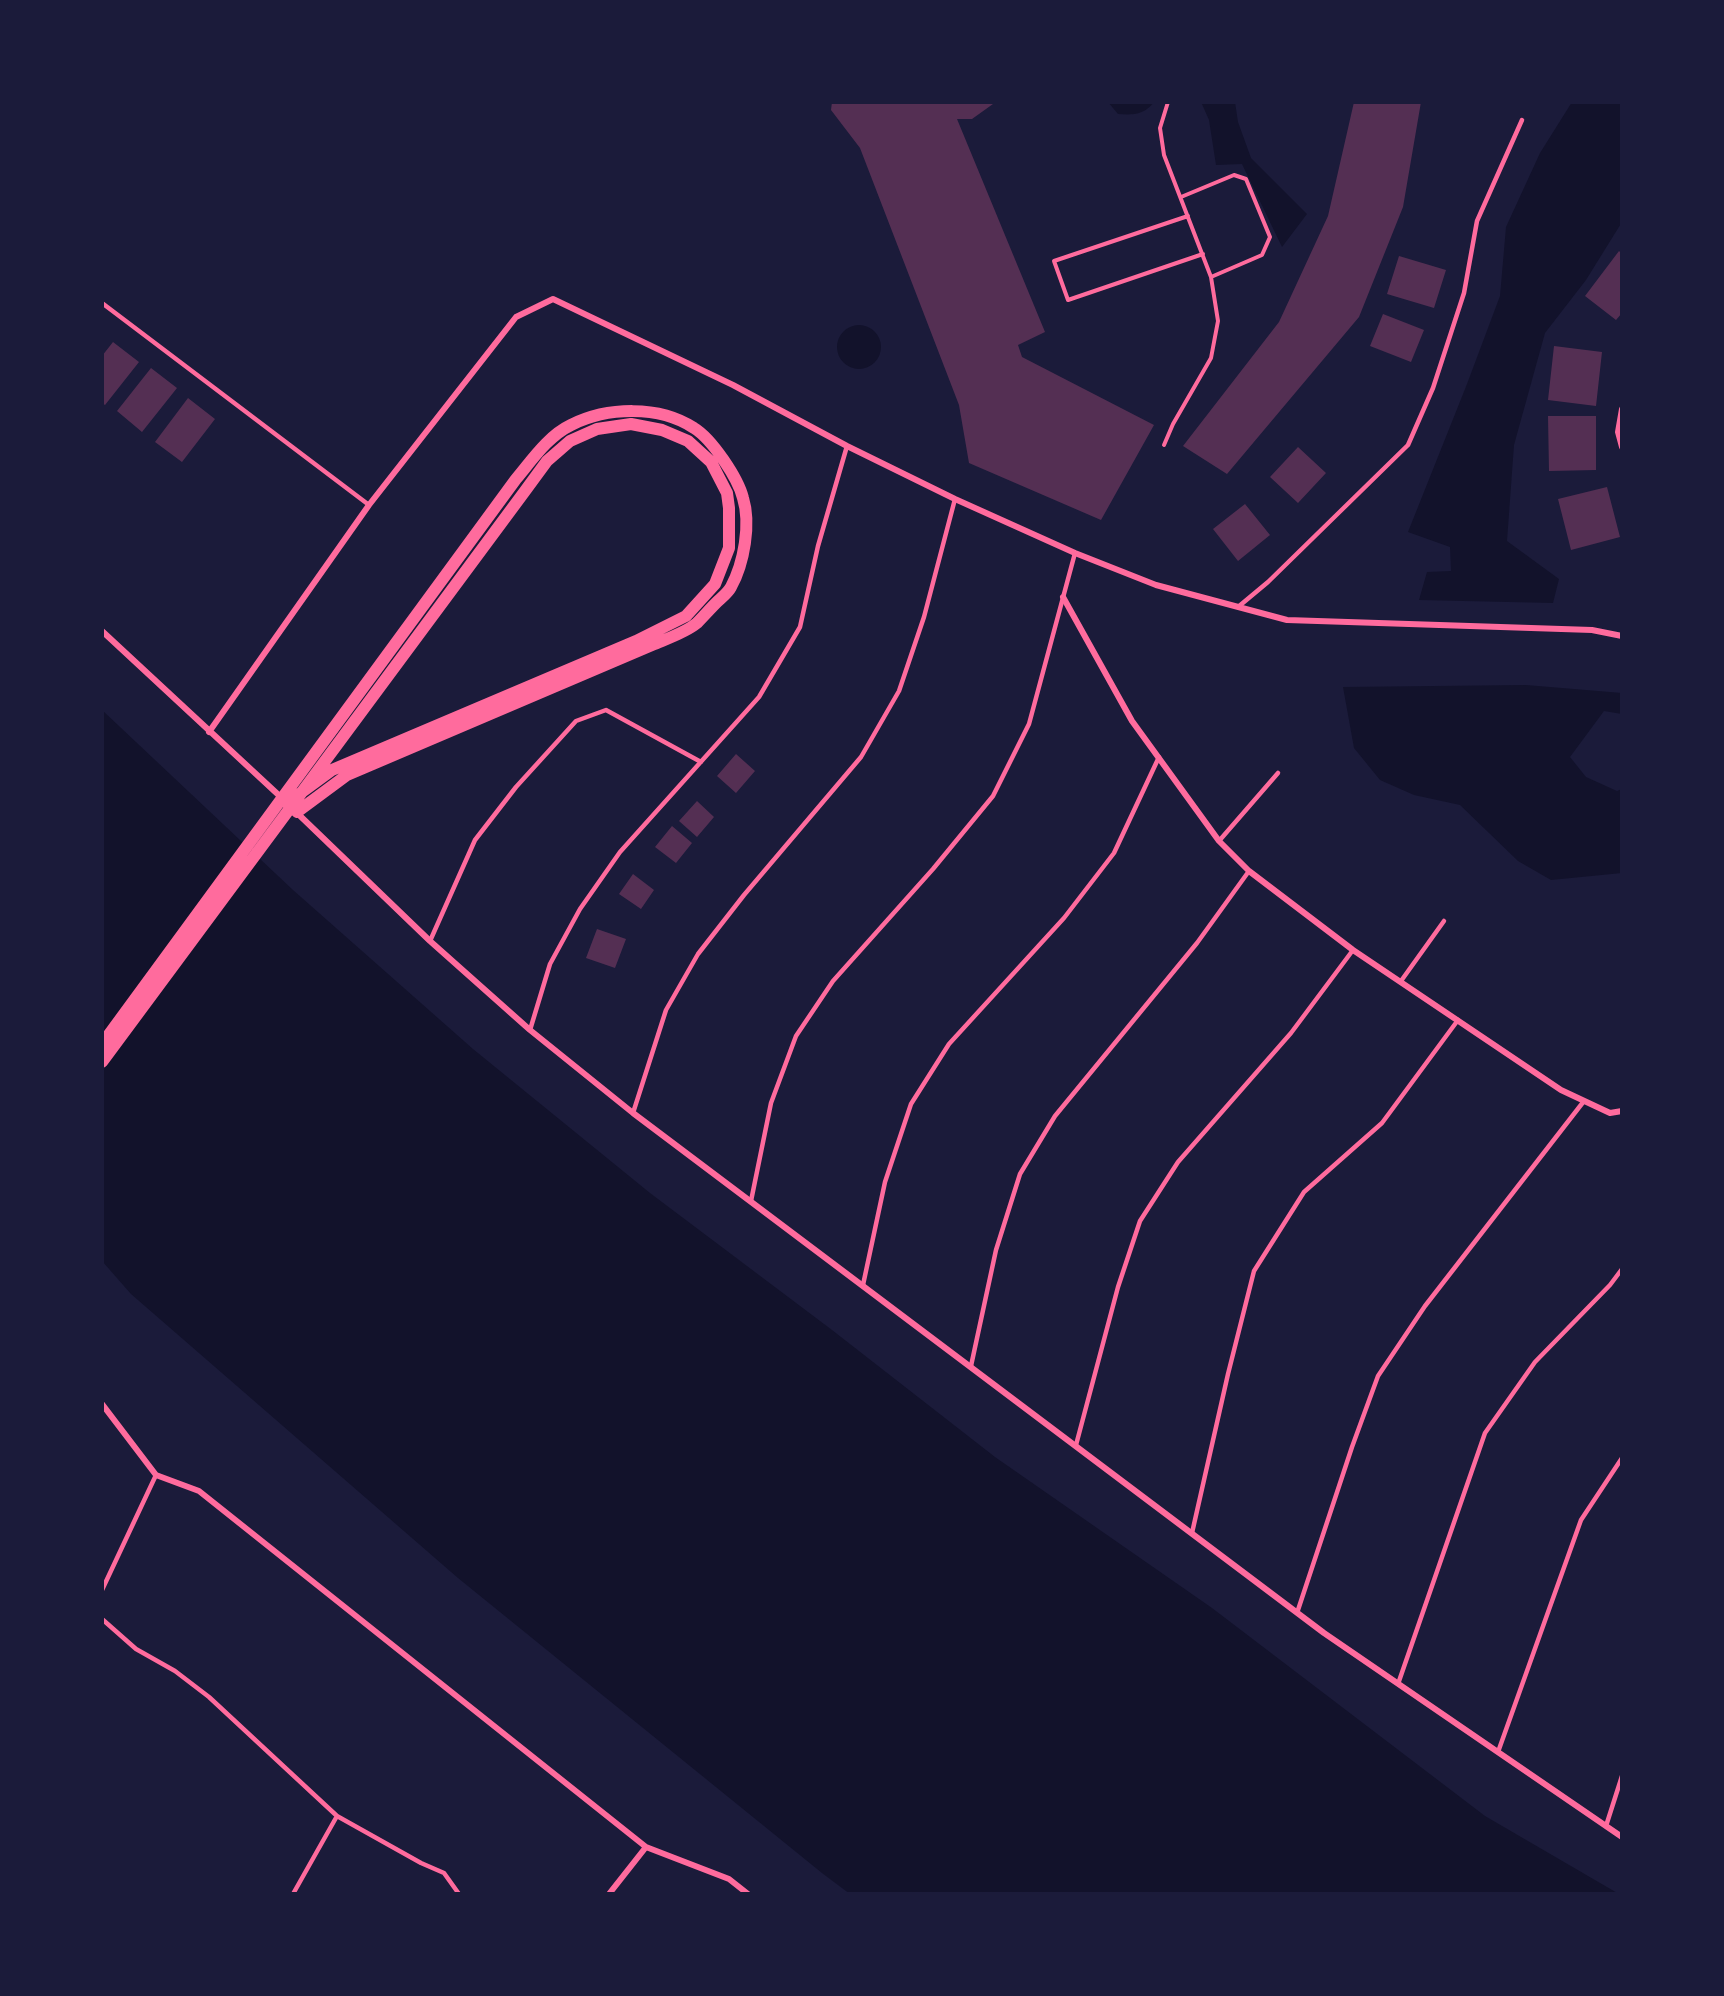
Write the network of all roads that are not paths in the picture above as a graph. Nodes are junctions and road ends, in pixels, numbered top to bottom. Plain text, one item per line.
1 (1522, 120) dead end
2 (102, 303) edge
3 (1622, 409) edge
4 (847, 446) junction
5 (1622, 447) edge
6 (955, 499) junction
7 (369, 505) junction
8 (1075, 553) junction
9 (1063, 597) junction
10 (1238, 607) junction
11 (102, 631) edge
12 (1622, 636) edge
13 (209, 732) junction
14 (1159, 757) junction
15 (701, 762) junction
16 (1278, 773) dead end
17 (292, 808) junction
18 (1219, 841) junction
19 (1249, 871) junction
20 (1444, 921) dead end
21 (430, 941) junction
22 (1353, 950) junction
23 (1401, 981) junction
24 (1458, 1020) junction
25 (530, 1030) junction
26 (102, 1044) edge
27 (102, 1062) edge
28 (1584, 1101) junction
29 (1622, 1111) edge
30 (633, 1113) junction
31 (751, 1201) junction
32 (1622, 1269) edge
33 (863, 1285) junction
34 (970, 1366) junction
35 (102, 1404) edge
36 (1076, 1445) junction
37 (1622, 1458) edge
38 (156, 1475) junction
39 (1192, 1533) junction
40 (102, 1590) edge
41 (1297, 1612) junction
42 (102, 1620) edge
43 (1398, 1684) junction
44 (1498, 1752) junction
45 (1622, 1776) edge
46 (337, 1816) junction
47 (1606, 1826) junction
48 (1622, 1837) edge
49 (646, 1847) junction
50 (292, 1894) edge
51 (459, 1894) edge
52 (609, 1894) edge
53 (748, 1894) edge

1 - 10 lane
2 - 7 lane
3 - 5 street
4 - 6 street
4 - 7 street
4 - 15 lane
6 - 8 street
6 - 30 lane
7 - 13 street
8 - 9 lane
8 - 10 street
9 - 14 street
9 - 31 lane
10 - 12 street
11 - 13 street
13 - 17 street
14 - 18 street
14 - 33 lane
15 - 21 lane
15 - 25 lane
16 - 18 lane
17 - 21 street
17 - 26 main road
17 - 27 main road
18 - 19 street
19 - 22 street
19 - 34 lane
20 - 23 lane
21 - 25 street
22 - 23 street
22 - 36 lane
23 - 24 street
24 - 28 street
24 - 39 lane
25 - 30 street
28 - 29 street
28 - 41 lane
30 - 31 street
31 - 33 street
32 - 43 lane
33 - 34 street
34 - 36 street
35 - 38 street
36 - 39 street
37 - 44 lane
38 - 40 lane
38 - 49 street
39 - 41 street
41 - 43 street
42 - 46 lane
43 - 44 street
44 - 47 street
45 - 47 lane
46 - 50 lane
46 - 51 lane
47 - 48 street
49 - 52 street
49 - 53 street

